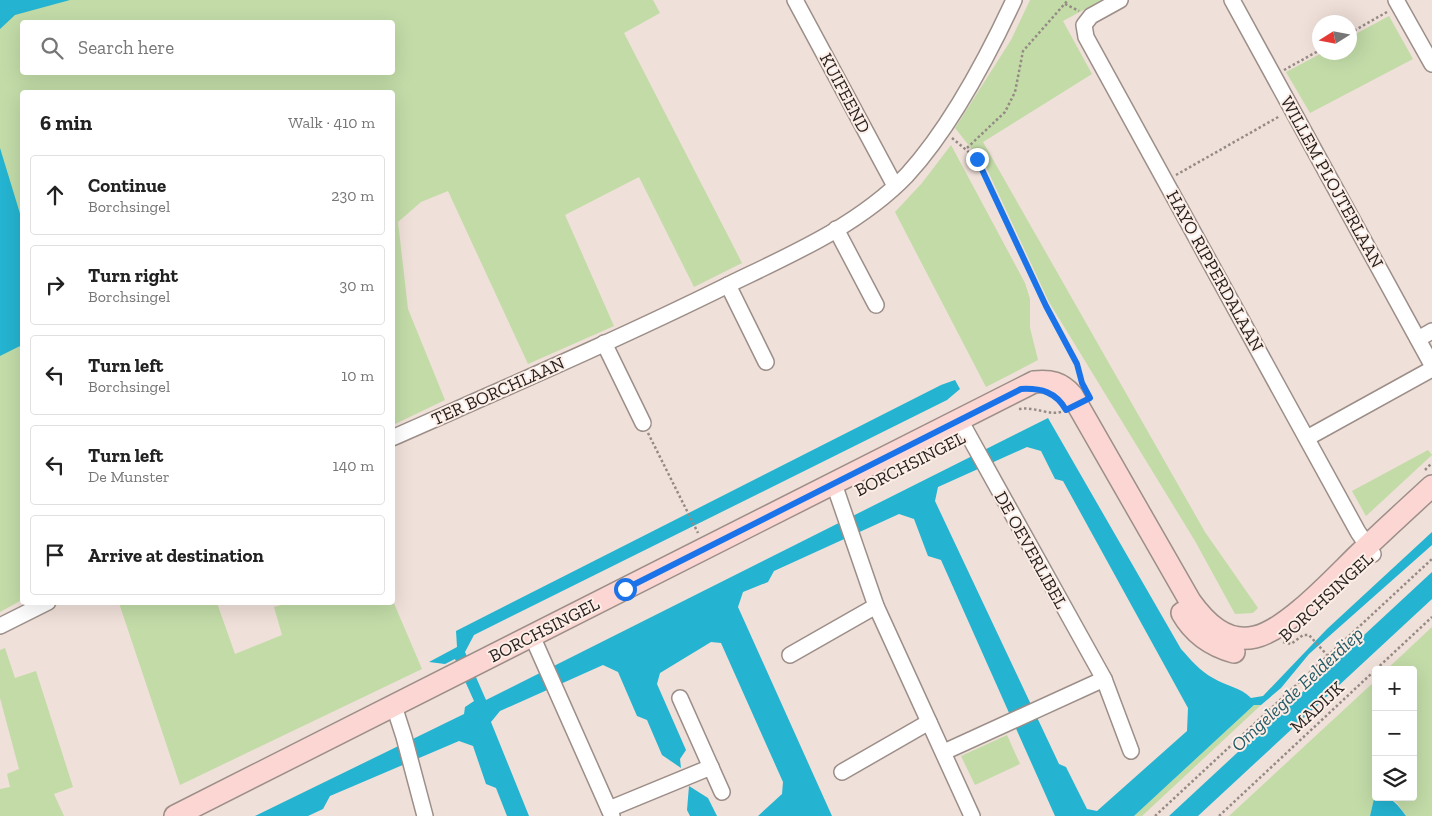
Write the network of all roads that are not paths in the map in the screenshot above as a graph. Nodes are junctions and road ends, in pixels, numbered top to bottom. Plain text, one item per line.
1 (796, 0) edge
2 (1014, 0) edge
3 (1120, 0) edge
4 (1232, 0) edge
5 (1398, 3) edge
6 (1432, 64) edge
7 (895, 186) junction
8 (836, 229) junction
9 (728, 285) junction
10 (876, 305) dead end
11 (1432, 331) edge
12 (1418, 339) junction
13 (604, 343) junction
14 (766, 362) dead end
15 (1432, 365) edge
16 (1432, 369) edge
17 (1021, 389) junction
18 (960, 420) junction
19 (643, 423) road end
20 (395, 437) edge
21 (1307, 438) junction
22 (834, 484) junction
23 (1432, 486) edge
24 (1432, 500) edge
25 (1370, 550) junction
26 (42, 605) edge
27 (876, 606) junction
28 (0, 626) edge
29 (532, 636) junction
30 (790, 655) dead end
31 (1104, 679) junction
32 (680, 698) dead end
33 (394, 706) junction
34 (929, 722) junction
35 (1130, 751) dead end
36 (944, 752) junction
37 (711, 767) junction
38 (842, 772) dead end
39 (722, 792) dead end
40 (611, 812) edge
41 (175, 816) edge
42 (425, 816) edge
43 (972, 816) edge

1 - 7 street, KUIFEEND
2 - 7 street, TER BORCHLAAN
3 - 21 street, HAYO RIPPERDALAAN
4 - 12 street, WILLEM PLOJTERLAAN
5 - 6 street
7 - 8 street, TER BORCHLAAN
8 - 9 street, TER BORCHLAAN
8 - 10 street
9 - 13 street, TER BORCHLAAN
9 - 14 street
11 - 12 street
12 - 15 street, WILLEM PLOJTERLAAN
13 - 19 street
13 - 20 street, TER BORCHLAAN
16 - 21 street
17 - 18 main road, BORCHSINGEL
17 - 25 main road, BORCHSINGEL
17 - 25 main road, BORCHSINGEL
18 - 22 main road, BORCHSINGEL
18 - 31 street, DE OEVERLIBEL
21 - 25 street, HAYO RIPPERDALAAN
22 - 27 street
22 - 29 main road, BORCHSINGEL
23 - 25 main road, BORCHSINGEL
24 - 25 main road, BORCHSINGEL
26 - 28 street
27 - 30 street
27 - 34 street
29 - 33 main road, BORCHSINGEL
29 - 40 street
31 - 35 street, DE OEVERLIBEL
31 - 36 street
32 - 37 street
33 - 41 main road, BORCHSINGEL
33 - 42 street
34 - 36 street
34 - 38 street
36 - 43 street
37 - 39 street
37 - 40 street

